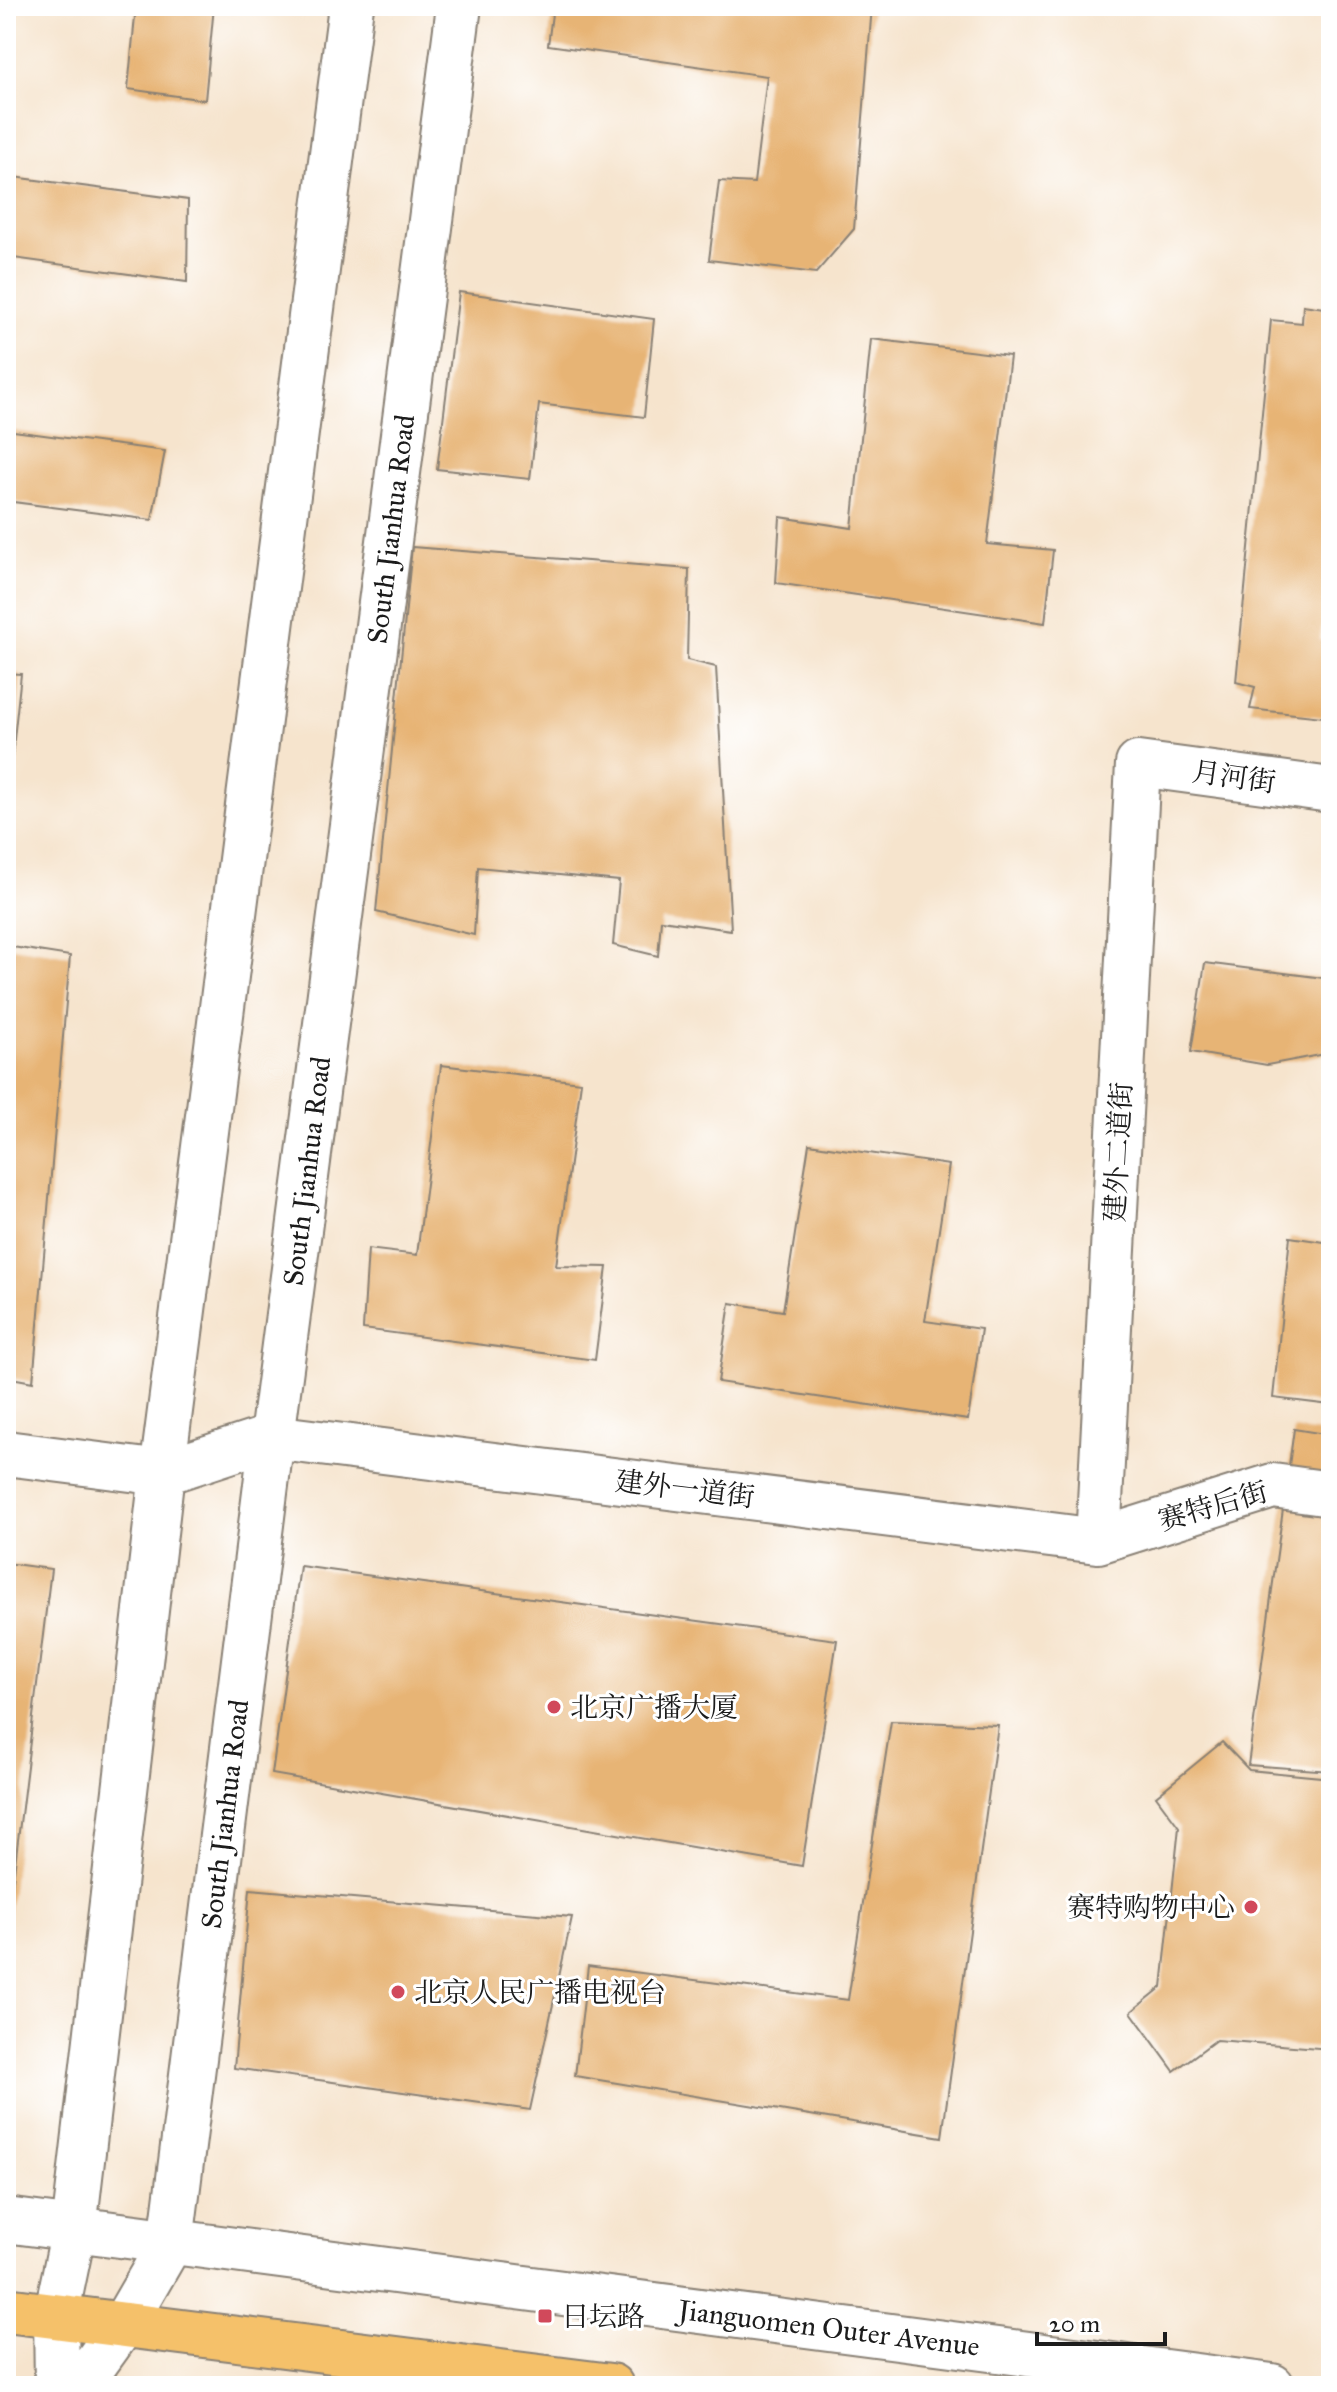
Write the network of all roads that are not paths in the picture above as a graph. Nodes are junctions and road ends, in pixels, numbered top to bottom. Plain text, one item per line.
1 (351, 6) edge
2 (459, 6) edge
3 (1138, 764) joint
4 (1331, 790) edge
5 (272, 1437) junction
6 (6, 1453) edge
7 (162, 1473) junction
8 (1331, 1494) edge
9 (1098, 1541) junction
10 (6, 2220) edge
11 (74, 2229) junction
12 (171, 2242) junction
13 (6, 2310) edge
14 (56, 2316) junction
15 (123, 2325) junction
16 (57, 2386) edge
17 (79, 2386) edge
18 (611, 2386) edge
19 (1272, 2386) edge

1 - 7 street
2 - 5 street, South Jianhua Road
3 - 4 street, 月河街
3 - 9 street, 建外二道街
5 - 7 street
5 - 9 street, 建外一道街
5 - 12 street, South Jianhua Road
6 - 7 street
7 - 11 street
8 - 9 street, 赛特后街
10 - 11 street, Jianguomen Outer Avenue
11 - 12 street, Jianguomen Outer Avenue
11 - 14 street
12 - 15 street, South Jianhua Road
12 - 19 street, Jianguomen Outer Avenue
13 - 14 highway
14 - 15 highway
14 - 16 street
15 - 17 street, South Jianhua Road
15 - 18 highway

